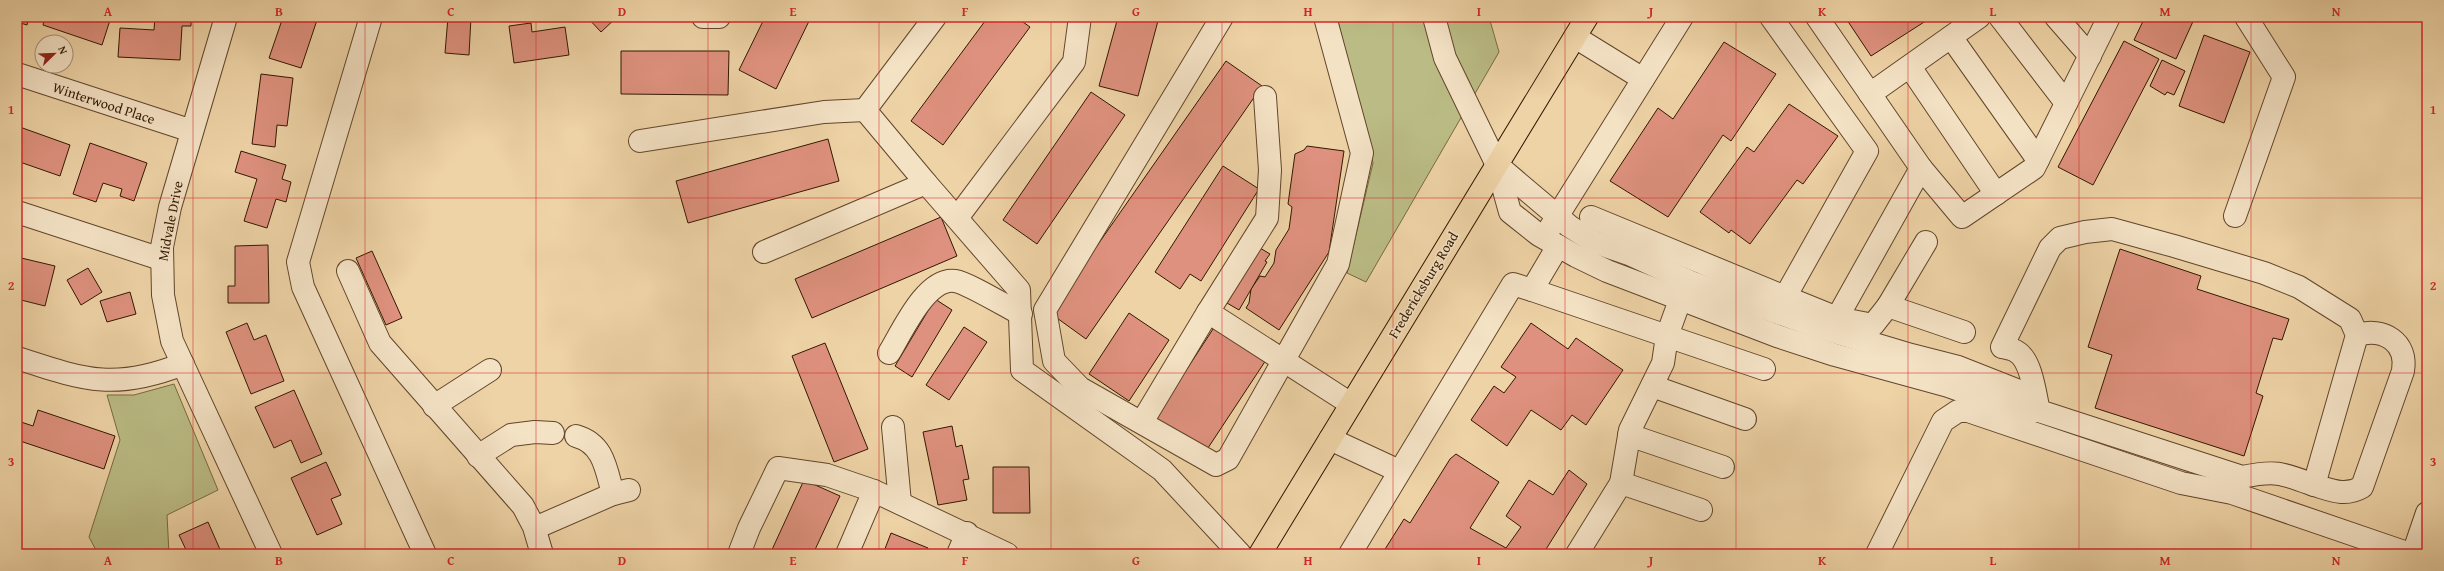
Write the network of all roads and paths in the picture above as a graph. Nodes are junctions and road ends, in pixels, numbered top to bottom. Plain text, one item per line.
1 (226, 17) edge
2 (371, 17) edge
3 (703, 17) edge
4 (719, 17) edge
5 (935, 17) edge
6 (1080, 17) edge
7 (1222, 17) edge
8 (1325, 17) edge
9 (1434, 17) edge
10 (1587, 17) edge
11 (1682, 17) edge
12 (1772, 17) edge
13 (1817, 17) edge
14 (1979, 17) edge
15 (2000, 17) edge
16 (2056, 17) edge
17 (2109, 17) edge
18 (2246, 17) edge
19 (1575, 37) junction
20 (1951, 37) junction
21 (2090, 56) junction
22 (1910, 67) junction
23 (17, 74) edge
24 (1643, 79) junction
25 (1870, 94) junction
26 (1265, 97) dead end
27 (2066, 103) junction
28 (865, 110) junction
29 (1888, 120) junction
30 (192, 131) junction
31 (640, 141) dead end
32 (1867, 150) junction
33 (2038, 160) junction
34 (1497, 165) junction
35 (1921, 168) junction
36 (926, 183) junction
37 (1996, 194) junction
38 (17, 212) edge
39 (1558, 216) junction
40 (2235, 216) dead end
41 (1591, 217) dead end
42 (957, 218) junction
43 (1551, 242) junction
44 (1926, 242) dead end
45 (764, 252) dead end
46 (161, 259) junction
47 (1704, 264) junction
48 (348, 271) dead end
49 (1694, 283) junction
50 (1532, 290) junction
51 (1786, 297) junction
52 (1680, 300) junction
53 (1888, 306) junction
54 (1208, 312) junction
55 (1021, 314) junction
56 (1964, 332) dead end
57 (1831, 334) junction
58 (2357, 334) junction
59 (1667, 336) junction
60 (2002, 347) junction
61 (889, 353) dead end
62 (17, 358) edge
63 (1285, 362) junction
64 (183, 364) junction
65 (1764, 369) dead end
66 (490, 370) dead end
67 (1652, 386) junction
68 (1980, 387) junction
69 (1351, 404) junction
70 (434, 406) junction
71 (2038, 411) junction
72 (1745, 419) dead end
73 (1142, 422) junction
74 (893, 427) dead end
75 (553, 433) dead end
76 (1629, 435) junction
77 (576, 436) dead end
78 (1330, 439) junction
79 (478, 456) junction
80 (1723, 467) dead end
81 (1399, 471) junction
82 (1621, 483) junction
83 (2314, 485) junction
84 (874, 490) junction
85 (900, 503) junction
86 (1701, 510) dead end
87 (2427, 513) edge
88 (535, 528) junction
89 (966, 534) junction
90 (271, 554) edge
91 (425, 554) edge
92 (542, 554) edge
93 (739, 554) edge
94 (847, 554) edge
95 (958, 554) edge
96 (1006, 554) edge
97 (1240, 554) edge
98 (1260, 554) edge
99 (1350, 554) edge
100 (1576, 554) edge
101 (1876, 554) edge
102 (2410, 554) edge
103 (2413, 554) edge

1 - 30 street, Midvale Drive
2 - 91 street
3 - 4 street
5 - 28 street
6 - 42 street
7 - 73 street
8 - 63 street
9 - 34 street
10 - 19 main road, Fredericksburg Road
11 - 24 street
12 - 32 street
13 - 25 street
14 - 20 street
15 - 27 street
16 - 21 street
17 - 21 street
18 - 40 street
19 - 24 street
19 - 34 main road, Fredericksburg Road
20 - 22 street
20 - 33 street
21 - 27 street
22 - 25 street
22 - 37 street
23 - 30 street, Winterwood Place
24 - 39 street
25 - 29 street
26 - 54 street
27 - 33 street
28 - 31 street
28 - 36 street
29 - 32 street
29 - 35 street
30 - 46 street, Midvale Drive
32 - 51 street
33 - 37 street
34 - 39 street
34 - 43 street
34 - 69 main road, Fredericksburg Road
35 - 37 street
35 - 57 street
36 - 42 street
36 - 45 street
38 - 46 street
39 - 43 street
39 - 49 street
41 - 47 street
42 - 55 street
43 - 50 street
43 - 52 street
44 - 53 street
46 - 64 street, Midvale Drive
47 - 49 street
47 - 51 street
48 - 70 street
49 - 52 street
49 - 57 street
50 - 59 street
50 - 81 street
51 - 57 street
52 - 57 street
52 - 59 street
53 - 56 street
53 - 57 street
54 - 63 street
54 - 73 street
55 - 61 street
55 - 97 street
57 - 68 street
58 - 60 street
58 - 83 street
58 - 83 street
59 - 65 street
59 - 67 street
60 - 68 street
60 - 71 street
62 - 64 street
63 - 69 street
63 - 73 street
64 - 90 street, Midvale Drive
66 - 70 street
67 - 72 street
67 - 76 street
68 - 71 street
69 - 78 main road, Fredericksburg Road
70 - 79 street
71 - 83 street
74 - 85 street
75 - 79 street
76 - 80 street
76 - 82 street
77 - 88 street
78 - 81 street
78 - 98 main road, Fredericksburg Road
79 - 88 street
81 - 99 street
82 - 86 street
82 - 100 street
84 - 85 street
84 - 93 street
84 - 94 street
85 - 89 street
87 - 103 street
88 - 92 street
89 - 95 street
89 - 96 street
101 - 102 street

